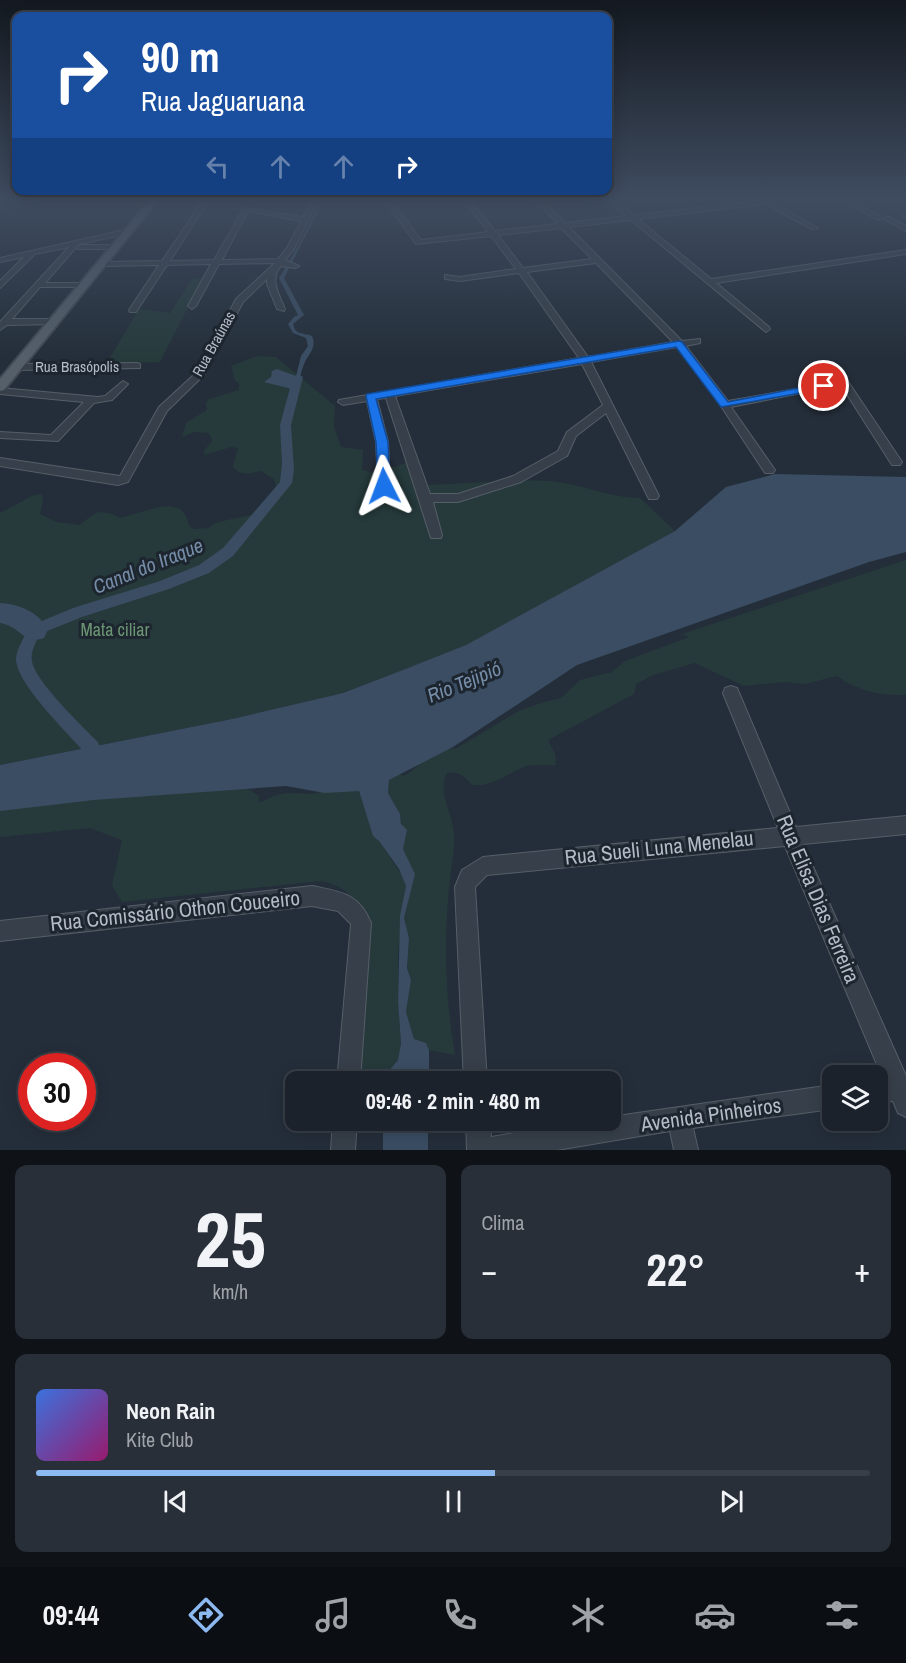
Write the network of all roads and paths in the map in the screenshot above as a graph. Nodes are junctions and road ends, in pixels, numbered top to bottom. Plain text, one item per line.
1 (26, 254) edge
2 (31, 254) edge
3 (67, 254) edge
4 (110, 254) edge
5 (171, 254) edge
6 (222, 254) edge
7 (287, 254) edge
8 (509, 254) edge
9 (593, 254) edge
10 (675, 254) edge
11 (895, 254) edge
12 (0, 260) edge
13 (599, 260) junction
14 (282, 262) junction
15 (101, 264) junction
16 (164, 264) junction
17 (217, 264) junction
18 (294, 265) dead end
19 (521, 270) junction
20 (272, 271) junction
21 (448, 277) dead end
22 (709, 282) junction
23 (37, 285) junction
24 (84, 285) junction
25 (0, 286) edge
26 (192, 306) dead end
27 (281, 309) dead end
28 (133, 310) dead end
29 (53, 322) junction
30 (2, 325) edge
31 (766, 329) dead end
32 (697, 341) dead end
33 (679, 344) junction
34 (585, 360) junction
35 (137, 366) dead end
36 (17, 367) junction
37 (123, 384) dead end
38 (0, 389) edge
39 (388, 393) junction
40 (371, 396) junction
41 (91, 400) junction
42 (344, 402) dead end
43 (725, 405) junction
44 (607, 407) junction
45 (0, 435) edge
46 (0, 462) edge
47 (896, 462) dead end
48 (769, 470) dead end
49 (653, 496) dead end
50 (426, 498) junction
51 (376, 499) dead end
52 (436, 535) dead end
53 (731, 693) dead end
54 (906, 825) edge
55 (790, 835) junction
56 (0, 931) edge
57 (349, 1071) edge
58 (475, 1071) edge
59 (897, 1093) edge
60 (822, 1098) edge
61 (679, 1118) junction
62 (344, 1131) edge
63 (479, 1131) edge
64 (343, 1150) edge
65 (482, 1150) edge
66 (686, 1150) edge

1 - 12 street
2 - 25 street
3 - 23 street
4 - 15 main road
5 - 16 street
6 - 17 street
7 - 14 street, Rua Braúnas
8 - 19 street
9 - 13 street
10 - 22 street
11 - 22 street
13 - 19 street
13 - 33 street
14 - 17 street
14 - 18 street
14 - 20 street, Rua Braúnas
15 - 16 street
15 - 24 main road
16 - 17 street
16 - 28 street
17 - 26 street
19 - 21 street
19 - 34 street
20 - 27 street
20 - 46 street, Rua Braúnas
22 - 31 street
23 - 24 street
23 - 30 street
24 - 29 main road
29 - 30 street
29 - 36 main road
32 - 33 street
33 - 34 street
33 - 43 street
34 - 39 street
34 - 44 street
35 - 36 street, Rua Brasópolis
36 - 38 main road
37 - 41 street
38 - 41 street
39 - 40 street
39 - 50 street
40 - 42 street
40 - 51 street
41 - 45 street
43 - 47 street
43 - 48 street
44 - 49 street
44 - 50 street
50 - 52 street
53 - 55 street, Rua Elisa Dias Ferreira
54 - 55 street, Rua Sueli Luna Menelau
55 - 58 street, Rua Sueli Luna Menelau
55 - 59 street, Rua Elisa Dias Ferreira
56 - 57 street, Rua Comissário Othon Couceiro
60 - 61 street, Avenida Pinheiros
61 - 65 street, Avenida Pinheiros
61 - 66 street
62 - 64 street
63 - 65 street

